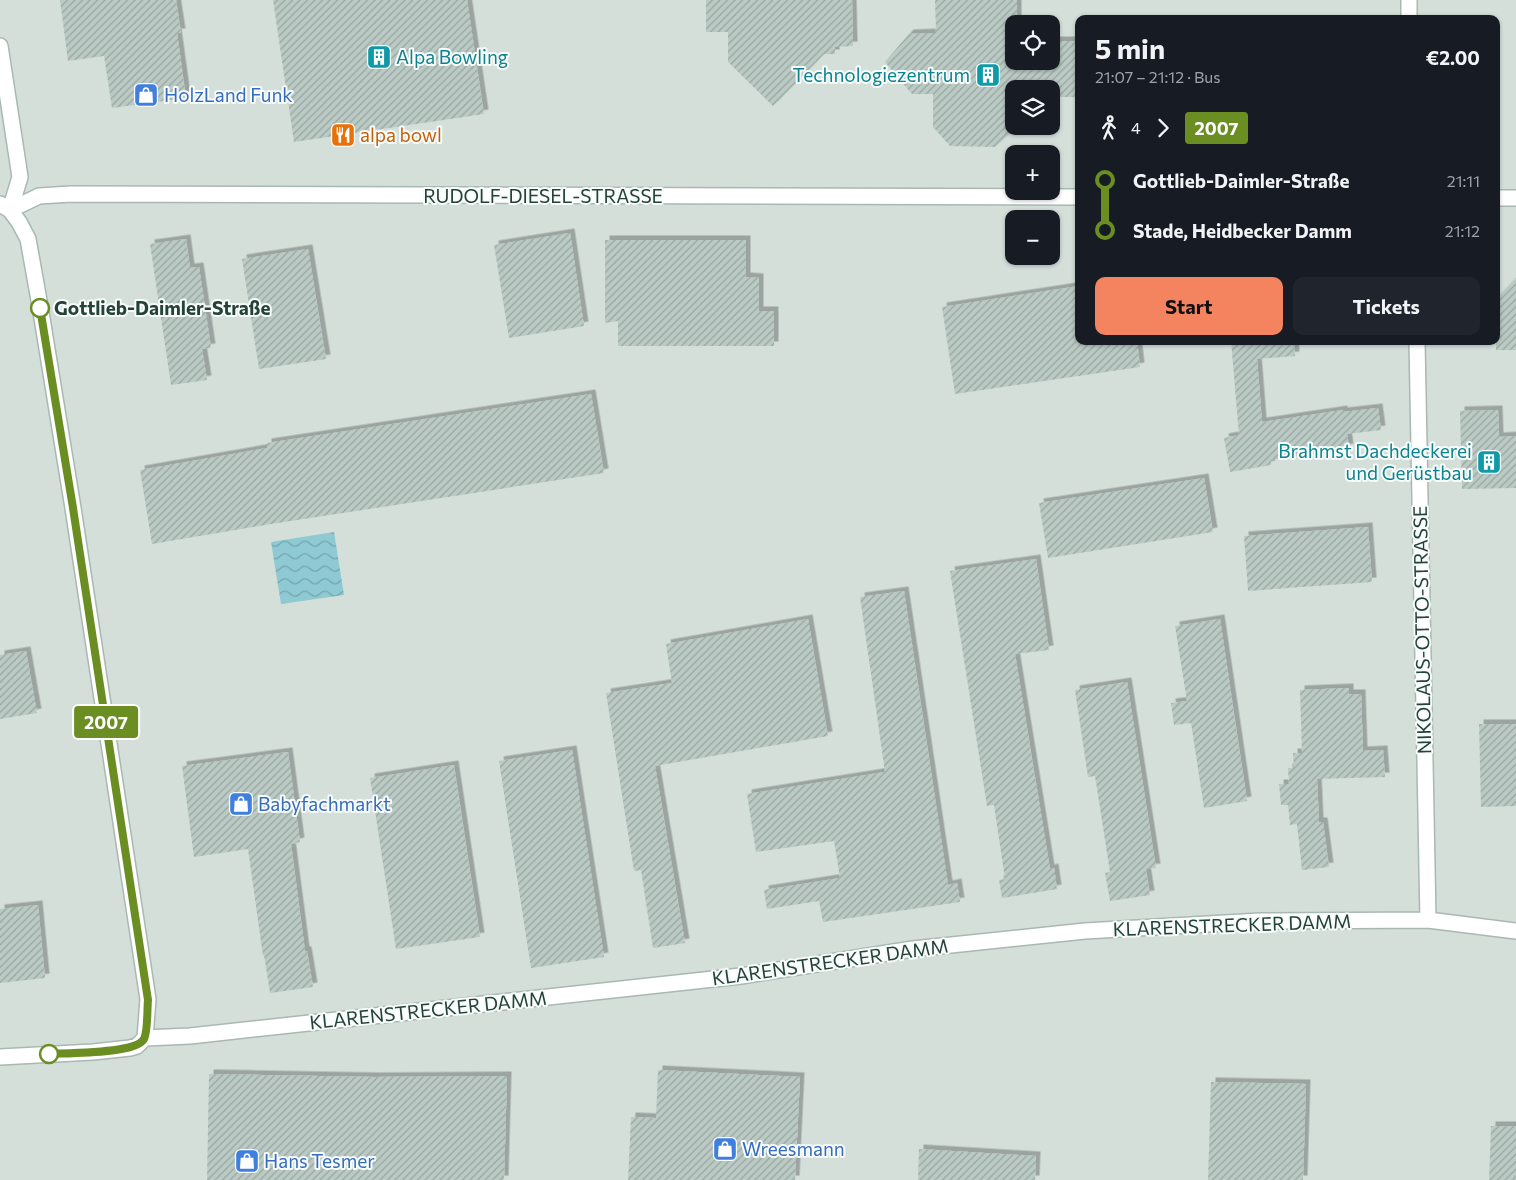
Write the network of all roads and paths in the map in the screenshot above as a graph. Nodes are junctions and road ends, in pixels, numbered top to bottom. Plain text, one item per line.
1 (1409, 0) edge
2 (1410, 15) edge
3 (0, 46) edge
4 (1075, 197) edge
5 (1500, 198) edge
6 (1516, 198) edge
7 (5, 207) edge
8 (1417, 345) edge
9 (1428, 920) junction
10 (1516, 932) edge
11 (144, 1038) junction
12 (0, 1057) edge

1 - 2 street
3 - 7 street
4 - 7 street, RUDOLF-DIESEL-STRASSE
5 - 6 street
7 - 11 street
8 - 9 street, NIKOLAUS-OTTO-STRASSE
9 - 10 street, KLARENSTRECKER DAMM
9 - 11 street, KLARENSTRECKER DAMM
11 - 12 street

